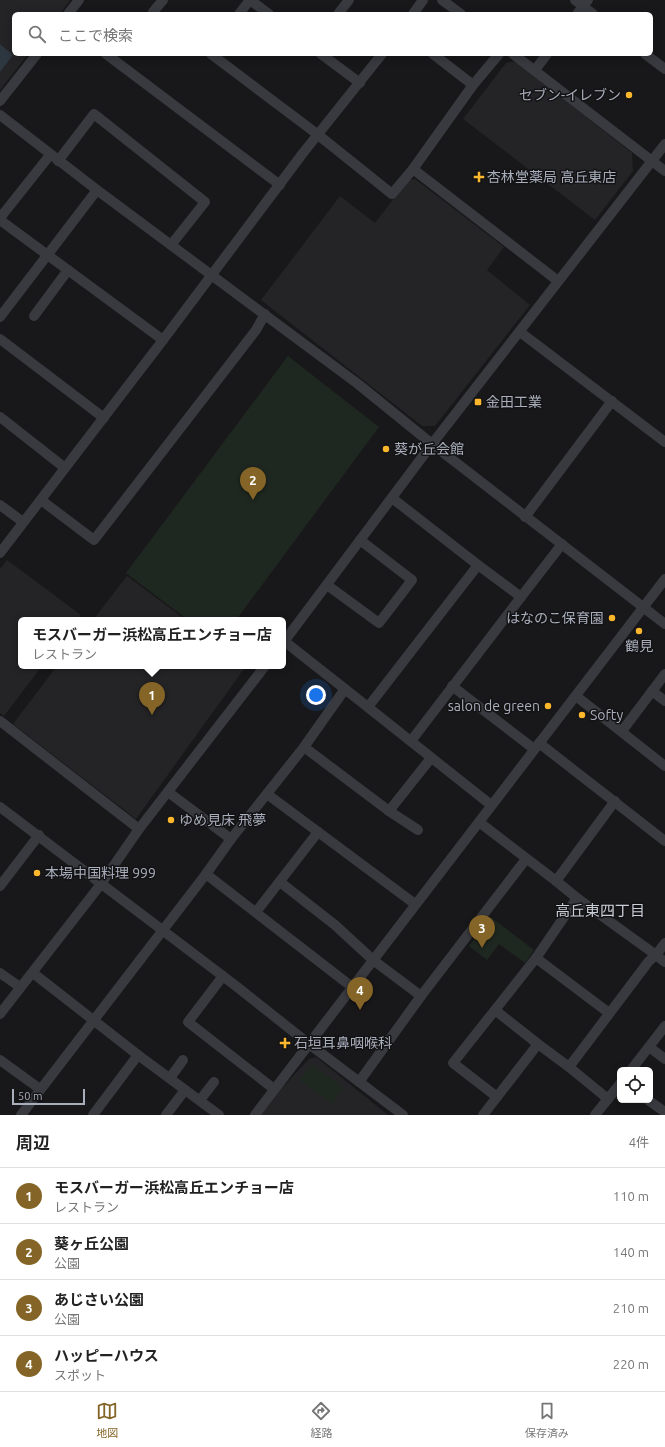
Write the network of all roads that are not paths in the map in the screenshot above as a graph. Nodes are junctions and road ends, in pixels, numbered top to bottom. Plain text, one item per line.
1 (79, 0) edge
2 (163, 0) edge
3 (250, 0) edge
4 (349, 0) edge
5 (423, 0) edge
6 (442, 0) edge
7 (581, 5) edge
8 (70, 12) edge
9 (155, 12) edge
10 (241, 12) edge
11 (266, 12) edge
12 (340, 12) edge
13 (414, 12) edge
14 (458, 12) edge
15 (590, 12) edge
16 (34, 56) edge
17 (214, 56) edge
18 (325, 56) edge
19 (380, 56) edge
20 (437, 56) edge
21 (497, 56) edge
22 (516, 56) edge
23 (546, 56) edge
24 (648, 56) edge
25 (118, 57) edge
26 (665, 69) edge
27 (535, 70) junction
28 (360, 83) junction
29 (473, 85) junction
30 (0, 101) edge
31 (0, 115) edge
32 (317, 134) junction
33 (665, 144) edge
34 (54, 158) junction
35 (652, 161) junction
36 (413, 169) junction
37 (665, 171) edge
38 (280, 185) junction
39 (97, 190) junction
40 (0, 219) edge
41 (171, 245) junction
42 (48, 255) junction
43 (68, 270) junction
44 (211, 275) junction
45 (558, 281) junction
46 (265, 314) junction
47 (34, 316) dead end
48 (0, 317) edge
49 (520, 332) junction
50 (0, 339) edge
51 (163, 340) junction
52 (612, 401) junction
53 (0, 417) edge
54 (104, 418) junction
55 (665, 442) edge
56 (432, 444) junction
57 (65, 468) junction
58 (392, 498) junction
59 (41, 500) junction
60 (0, 505) edge
61 (525, 516) junction
62 (23, 522) junction
63 (360, 540) junction
64 (562, 544) junction
65 (0, 553) edge
66 (478, 565) junction
67 (665, 579) edge
68 (327, 585) junction
69 (521, 597) junction
70 (644, 607) junction
71 (665, 624) edge
72 (286, 639) edge
73 (286, 644) edge
74 (263, 669) edge
75 (665, 674) edge
76 (452, 686) junction
77 (345, 689) junction
78 (652, 691) junction
79 (576, 696) junction
80 (665, 701) edge
81 (368, 707) junction
82 (0, 721) edge
83 (622, 731) junction
84 (411, 741) junction
85 (536, 746) junction
86 (304, 747) junction
87 (431, 758) junction
88 (665, 766) edge
89 (168, 792) junction
90 (267, 794) junction
91 (615, 801) junction
92 (491, 805) junction
93 (0, 806) edge
94 (389, 811) junction
95 (479, 822) junction
96 (139, 829) junction
97 (418, 830) dead end
98 (318, 832) junction
99 (39, 835) junction
100 (231, 839) junction
101 (665, 841) edge
102 (526, 859) junction
103 (206, 874) junction
104 (556, 881) junction
105 (280, 882) junction
106 (101, 884) junction
107 (0, 886) edge
108 (577, 898) junction
109 (415, 904) junction
110 (256, 912) junction
111 (162, 930) junction
112 (665, 943) edge
113 (656, 955) junction
114 (536, 958) junction
115 (374, 960) junction
116 (665, 962) edge
117 (0, 973) edge
118 (32, 973) junction
119 (223, 976) junction
120 (20, 987) junction
121 (352, 987) junction
122 (421, 996) junction
123 (495, 1010) junction
124 (0, 1014) edge
125 (609, 1014) junction
126 (94, 1020) junction
127 (665, 1026) edge
128 (309, 1044) junction
129 (538, 1044) junction
130 (649, 1047) junction
131 (138, 1055) junction
132 (665, 1059) edge
133 (0, 1060) edge
134 (183, 1060) dead end
135 (569, 1067) junction
136 (633, 1067) edge
137 (170, 1078) junction
138 (214, 1082) dead end
139 (359, 1082) junction
140 (617, 1088) edge
141 (40, 1089) junction
142 (274, 1089) junction
143 (185, 1090) junction
144 (497, 1097) junction
145 (608, 1099) junction
146 (200, 1100) junction
147 (652, 1103) edge
148 (665, 1112) edge
149 (21, 1115) edge
150 (93, 1115) edge
151 (166, 1115) edge
152 (219, 1115) edge
153 (255, 1115) edge
154 (403, 1115) edge
155 (483, 1115) edge
156 (595, 1115) edge

1 - 8 street
2 - 9 street
3 - 10 street
3 - 11 street
4 - 12 street
5 - 13 street
6 - 14 street
7 - 15 street
16 - 30 street
17 - 32 street
18 - 28 street
19 - 28 street
20 - 29 street
21 - 29 street
22 - 27 street
23 - 27 street
24 - 26 street
25 - 38 street
27 - 35 street
28 - 32 street
29 - 36 street
31 - 34 street
32 - 36 street
32 - 38 street
33 - 35 street
34 - 39 street
34 - 40 street
34 - 41 street
35 - 37 street
35 - 45 street
36 - 45 street
38 - 44 street
39 - 41 street
39 - 42 street
40 - 42 street
41 - 44 street
42 - 43 street
42 - 48 street
43 - 47 street
43 - 51 street
44 - 46 street
44 - 51 street
45 - 49 street
46 - 56 street
46 - 59 street
49 - 52 street
49 - 56 street
50 - 54 street
51 - 54 street
52 - 55 street
52 - 61 street
53 - 57 street
54 - 57 street
56 - 58 street
56 - 61 street
57 - 59 street
58 - 63 street
58 - 66 street
59 - 62 street
60 - 62 street
61 - 64 street
62 - 65 street
63 - 68 street
63 - 68 street
64 - 69 street
64 - 70 street
66 - 69 street
66 - 81 street
67 - 70 street
68 - 72 street
69 - 76 street
70 - 71 street
70 - 79 street
73 - 77 street
74 - 89 street
75 - 78 street
76 - 84 street
76 - 85 street
77 - 81 street
77 - 86 street
78 - 80 street
78 - 83 street
79 - 83 street
79 - 85 street
81 - 84 street
82 - 96 street
83 - 88 street
84 - 87 street
85 - 91 street
85 - 92 street
86 - 90 street
86 - 94 street
87 - 92 street
87 - 94 street
89 - 96 street
89 - 100 street
90 - 98 street
90 - 100 street
91 - 101 street
91 - 104 street
92 - 95 street
93 - 99 street
94 - 97 street
95 - 102 street
95 - 109 street
96 - 106 street
98 - 105 street
98 - 109 street
99 - 106 street
99 - 107 street
100 - 103 street
102 - 104 street
102 - 122 street
103 - 110 street
103 - 111 street
104 - 108 street
105 - 110 street
105 - 115 street
106 - 111 street
106 - 118 street
108 - 113 street
108 - 114 street
109 - 115 street
110 - 121 street
111 - 119 street
111 - 126 street
112 - 113 street
113 - 116 street
113 - 125 street
114 - 123 street
114 - 125 street
115 - 121 street
115 - 122 street
117 - 120 street
118 - 120 street
118 - 126 street
119 - 128 street
119 - 142 street
120 - 124 street
121 - 128 street
122 - 139 street
123 - 129 street
123 - 144 street
125 - 135 street
126 - 131 street
126 - 141 street
127 - 130 street
128 - 139 street
128 - 142 street
129 - 135 street
129 - 144 street
130 - 132 street
130 - 136 street
131 - 137 street
131 - 150 street
133 - 141 street
134 - 137 street
135 - 145 street
137 - 143 street
138 - 146 street
139 - 154 street
140 - 145 street
141 - 149 street
142 - 153 street
143 - 146 street
143 - 151 street
144 - 155 street
145 - 156 street
146 - 152 street
147 - 148 street

